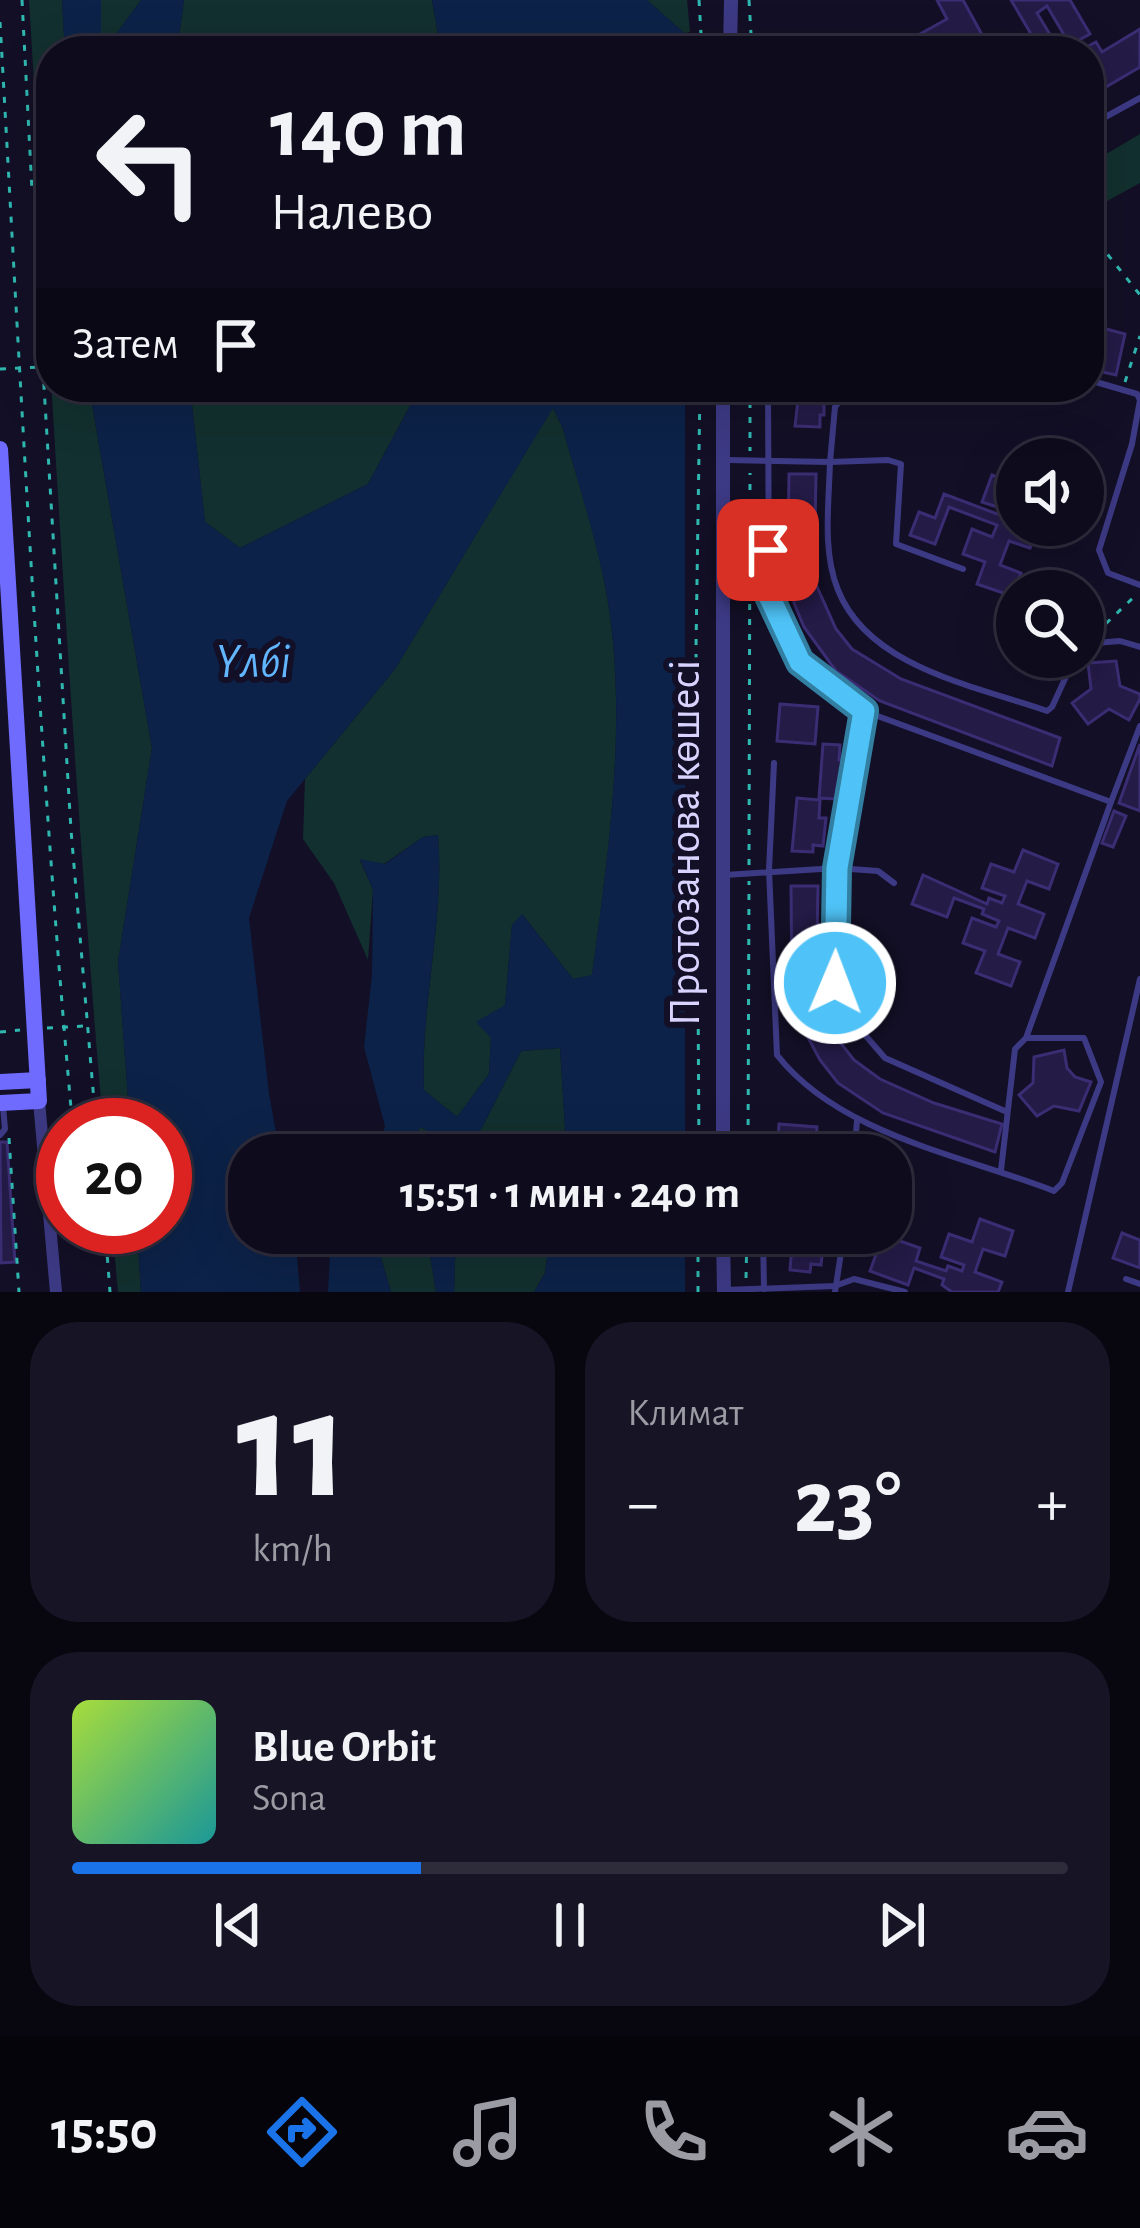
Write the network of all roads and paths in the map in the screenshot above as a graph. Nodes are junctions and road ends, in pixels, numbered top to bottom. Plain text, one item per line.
1 (22, 0) edge
2 (699, 0) edge
3 (731, 0) edge
4 (749, 0) edge
5 (0, 22) edge
6 (700, 36) edge
7 (730, 36) edge
8 (751, 36) edge
9 (1140, 98) edge
10 (1104, 118) edge
11 (36, 194) edge
12 (1104, 250) edge
13 (1140, 295) edge
14 (1140, 337) edge
15 (36, 367) edge
16 (20, 368) junction
17 (0, 369) edge
18 (1104, 384) edge
19 (1122, 389) junction
20 (45, 402) edge
21 (700, 402) edge
22 (723, 402) edge
23 (750, 402) edge
24 (768, 402) edge
25 (839, 402) edge
26 (0, 449) edge
27 (722, 460) junction
28 (750, 460) junction
29 (766, 460) junction
30 (830, 462) junction
31 (963, 569) dead end
32 (1140, 588) edge
33 (1104, 624) edge
34 (1104, 642) edge
35 (1140, 647) edge
36 (6, 662) edge
37 (1065, 678) edge
38 (864, 711) junction
39 (1140, 726) edge
40 (9, 745) edge
41 (774, 763) dead end
42 (1111, 802) junction
43 (837, 868) junction
44 (769, 870) junction
45 (749, 874) junction
46 (721, 876) junction
47 (894, 883) dead end
48 (1140, 979) edge
49 (87, 1026) junction
50 (64, 1027) junction
51 (1026, 1038) junction
52 (38, 1081) junction
53 (0, 1082) edge
54 (39, 1098) edge
55 (70, 1098) edge
56 (93, 1098) edge
57 (36, 1101) edge
58 (1, 1102) edge
59 (1007, 1112) junction
60 (857, 1121) junction
61 (2, 1133) edge
62 (699, 1134) edge
63 (723, 1134) edge
64 (748, 1134) edge
65 (856, 1134) edge
66 (1001, 1170) junction
67 (53, 1254) edge
68 (107, 1254) edge
69 (698, 1254) edge
70 (723, 1254) edge
71 (747, 1254) edge
72 (763, 1254) edge
73 (841, 1254) edge
74 (1126, 1279) dead end
75 (1140, 1284) edge
76 (835, 1289) edge
77 (746, 1290) edge
78 (724, 1291) edge
79 (764, 1291) edge
80 (19, 1292) edge
81 (56, 1292) edge
82 (110, 1292) edge
83 (698, 1292) edge
84 (905, 1292) edge
85 (1068, 1292) edge

1 - 11 path
2 - 6 path
3 - 7 street
4 - 8 path
5 - 16 path
9 - 10 lane
12 - 13 path
14 - 19 path
15 - 16 path
16 - 17 path
16 - 50 path
18 - 19 lane
19 - 32 lane
20 - 49 path
21 - 62 path
22 - 27 street, Протозанова көшесі
23 - 28 path
24 - 29 lane
25 - 30 lane
26 - 36 main road
27 - 28 lane
27 - 46 street, Протозанова көшесі
28 - 29 lane
28 - 45 path
29 - 30 lane
29 - 38 lane
30 - 31 lane
30 - 37 lane
32 - 33 path
34 - 35 lane
36 - 40 main road
38 - 42 lane
38 - 43 lane
39 - 42 lane
40 - 52 main road
41 - 44 lane
42 - 51 lane
43 - 44 lane
43 - 47 lane
43 - 59 lane
44 - 45 lane
44 - 60 lane
45 - 46 lane
45 - 64 path
46 - 63 street, Протозанова көшесі
48 - 85 lane
49 - 50 path
49 - 56 path
50 - 55 path
51 - 59 lane
51 - 66 lane
52 - 53 main road
52 - 54 main road
57 - 58 main road
58 - 61 lane
59 - 66 lane
60 - 65 lane
60 - 66 lane
61 - 80 path
67 - 81 street
68 - 82 path
69 - 83 path
70 - 78 street
71 - 77 path
72 - 79 lane
73 - 76 lane
74 - 75 lane
76 - 79 lane
76 - 84 lane
77 - 78 lane
77 - 79 lane

